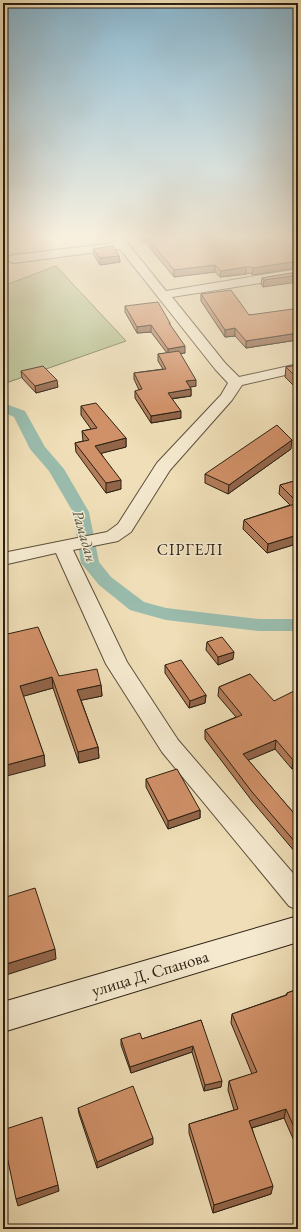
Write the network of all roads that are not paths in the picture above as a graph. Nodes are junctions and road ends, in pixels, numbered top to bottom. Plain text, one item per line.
1 (161, 292) edge
2 (174, 292) edge
3 (176, 292) edge
4 (163, 295) junction
5 (201, 322) dead end
6 (230, 357) dead end
7 (298, 368) edge
8 (236, 382) junction
9 (62, 546) junction
10 (3, 559) edge
11 (298, 898) edge
12 (298, 929) edge
13 (3, 1017) edge

1 - 4 street
2 - 4 street
3 - 5 street
4 - 8 street
6 - 8 street
7 - 8 street
8 - 9 street
9 - 10 street
9 - 11 street
12 - 13 main road, улица Д. Спанова

